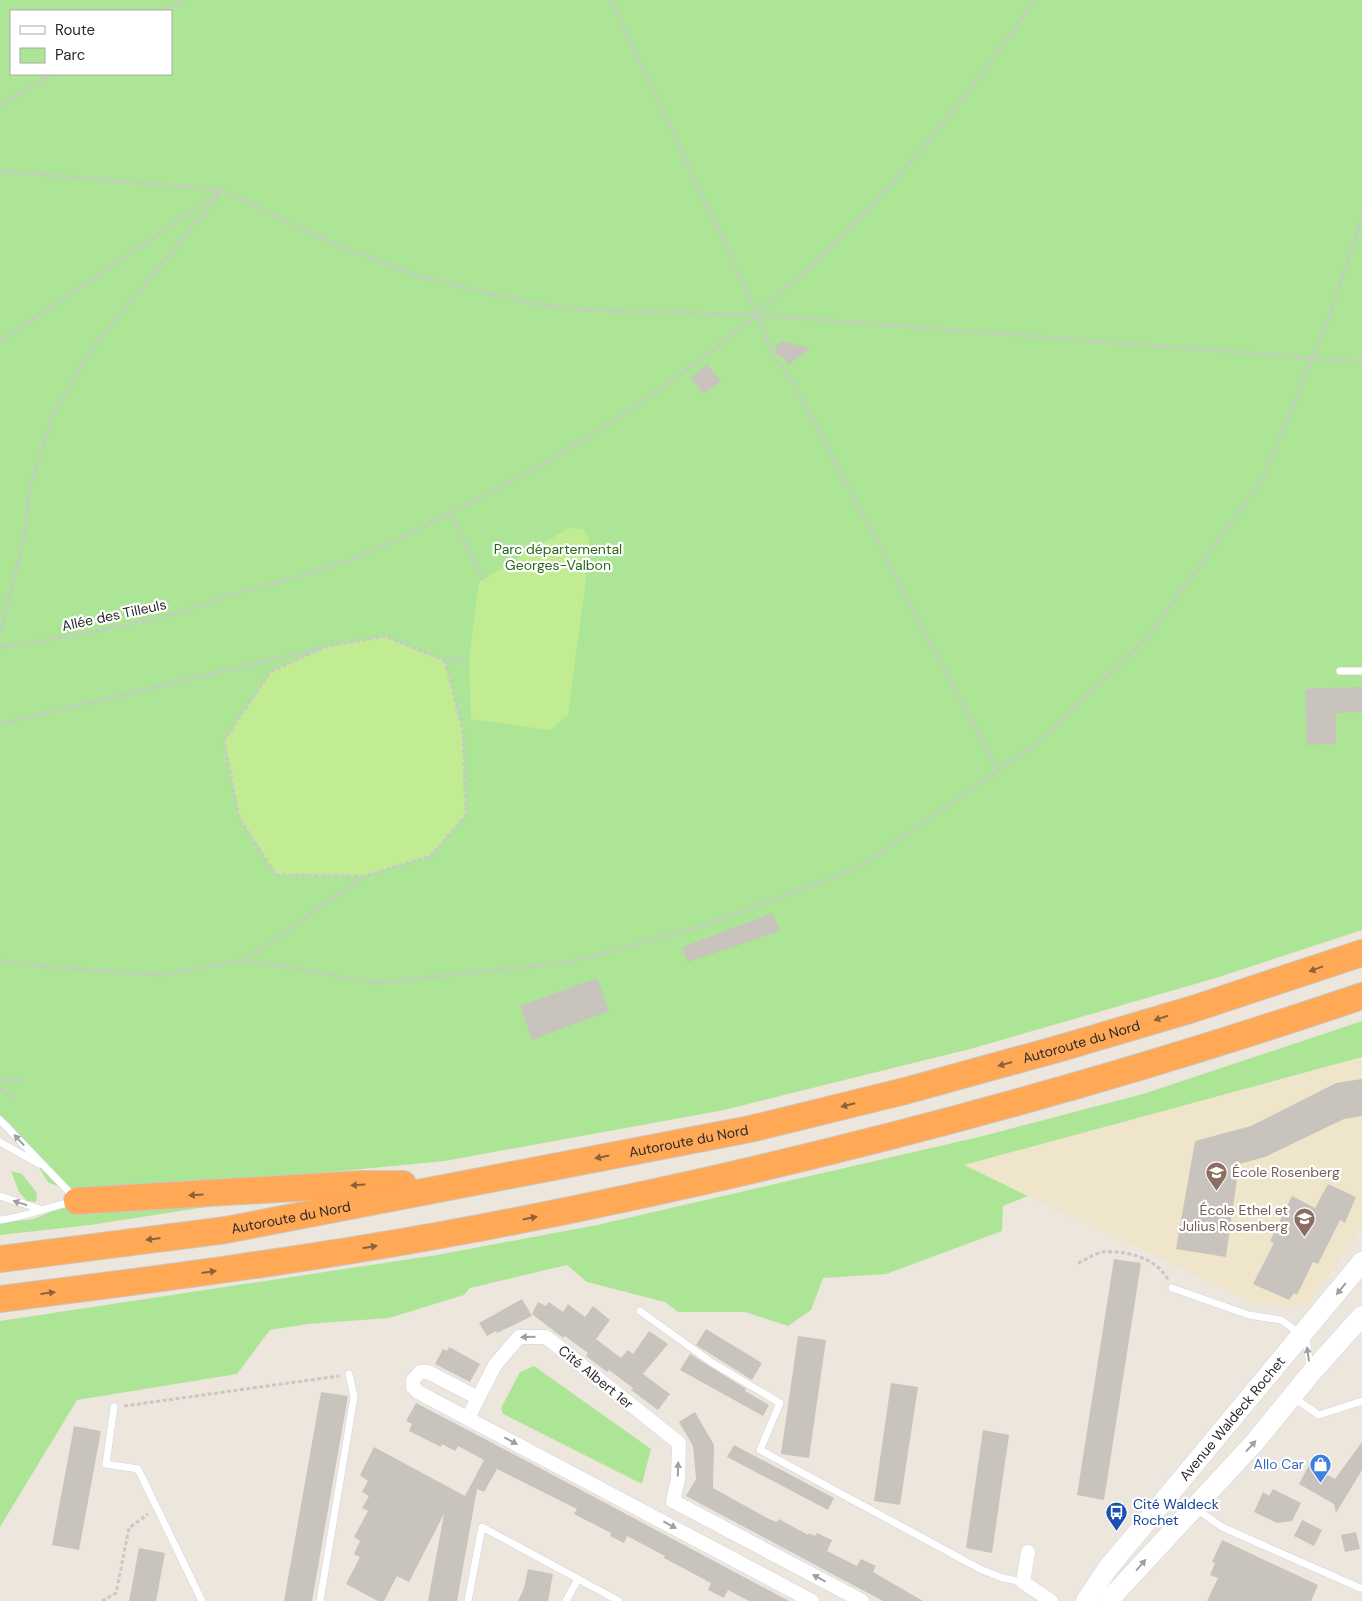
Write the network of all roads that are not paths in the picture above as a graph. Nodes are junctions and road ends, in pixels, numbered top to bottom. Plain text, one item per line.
1 (1340, 670) dead end
2 (1362, 671) edge
3 (1362, 953) edge
4 (1362, 996) edge
5 (0, 1120) edge
6 (0, 1142) edge
7 (48, 1170) junction
8 (459, 1185) junction
9 (0, 1196) edge
10 (77, 1201) junction
11 (41, 1209) junction
12 (0, 1220) edge
13 (0, 1259) edge
14 (1362, 1262) edge
15 (1172, 1288) road end
16 (0, 1299) edge
17 (640, 1311) dead end
18 (1362, 1316) edge
19 (1303, 1336) junction
20 (1311, 1373) junction
21 (349, 1374) road end
22 (1292, 1397) junction
23 (478, 1398) junction
24 (1362, 1401) edge
25 (114, 1407) road end
26 (468, 1418) junction
27 (673, 1501) junction
28 (1195, 1507) junction
29 (650, 1515) junction
30 (1028, 1552) dead end
31 (578, 1579) junction
32 (1023, 1582) junction
33 (1360, 1588) dead end
34 (202, 1601) edge
35 (320, 1601) edge
36 (468, 1601) edge
37 (566, 1601) edge
38 (619, 1601) edge
39 (812, 1601) edge
40 (862, 1601) edge
41 (1052, 1601) edge
42 (1086, 1601) edge
43 (1108, 1601) edge

1 - 2 lane
3 -> 8 highway, Autoroute du Nord
16 -> 4 highway
7 -> 5 lane
6 - 7 lane
7 - 10 lane
8 -> 10 highway
8 -> 13 highway, Autoroute du Nord
11 -> 9 lane
10 - 11 lane
11 - 12 lane
14 -> 19 main road, Avenue Waldeck Rochet
15 - 19 lane
17 - 32 lane
18 - 20 main road, Avenue Waldeck Rochet
20 -> 19 lane
19 - 42 main road, Avenue Waldeck Rochet
20 - 22 main road, Avenue Waldeck Rochet
21 - 35 lane
22 - 24 lane
28 -> 22 main road, Avenue Waldeck Rochet
23 - 26 street, Cité Albert 1er
23 - 26 street
27 -> 23 street, Cité Albert 1er
25 - 34 lane
26 -> 29 street
27 - 29 street
40 -> 27 street
28 - 33 lane
43 -> 28 main road, Avenue Waldeck Rochet
29 -> 39 street
30 - 32 street
31 - 36 lane
31 - 37 lane
31 - 38 lane
32 - 41 street

